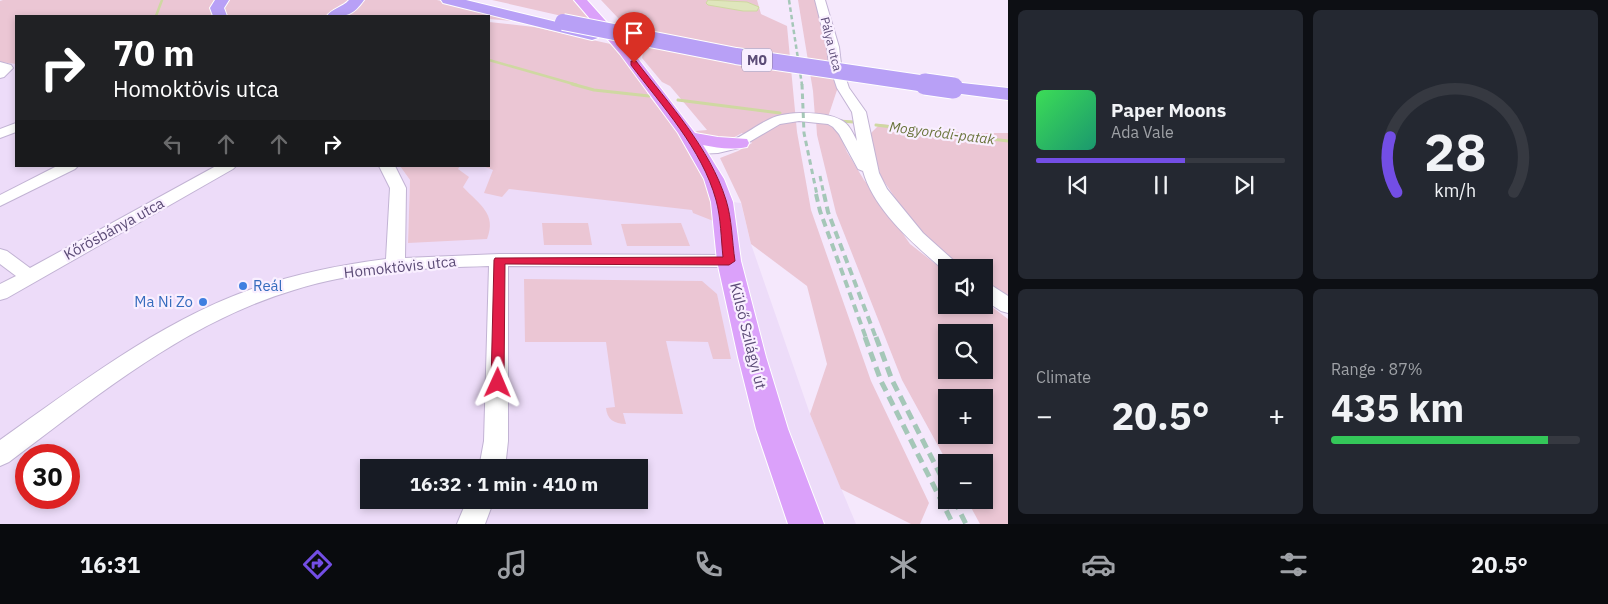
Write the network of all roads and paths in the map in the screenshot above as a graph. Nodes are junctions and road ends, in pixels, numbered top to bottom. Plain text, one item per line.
1 (222, 0) edge
2 (357, 0) edge
3 (448, 0) edge
4 (469, 0) edge
5 (475, 0) edge
6 (580, 0) edge
7 (820, 0) edge
8 (495, 6) junction
9 (220, 15) edge
10 (336, 15) edge
11 (490, 21) edge
12 (562, 27) junction
13 (0, 66) edge
14 (0, 74) edge
15 (843, 88) junction
16 (957, 93) junction
17 (1008, 94) edge
18 (1008, 103) edge
19 (835, 111) junction
20 (15, 127) edge
21 (0, 134) edge
22 (733, 145) junction
23 (698, 152) junction
24 (68, 167) edge
25 (226, 167) edge
26 (388, 167) edge
27 (871, 173) junction
28 (0, 200) edge
29 (0, 255) edge
30 (942, 259) edge
31 (499, 260) junction
32 (729, 261) junction
33 (395, 264) junction
34 (29, 276) junction
35 (0, 293) edge
36 (993, 296) edge
37 (1008, 306) edge
38 (0, 454) edge
39 (493, 459) edge
40 (806, 524) edge

1 - 9 highway
2 - 10 highway
3 - 12 highway, M0
4 - 8 highway, M0
5 - 8 highway
6 - 23 main road, Külső Szilágyi út
7 - 15 street, Pálya utca
8 - 12 highway, M0
11 - 12 highway
12 - 16 highway, M0, bridge
12 - 16 highway, M0
13 - 14 street
15 - 19 street
15 - 27 street, Pálya utca
16 - 17 highway, M0
16 - 18 highway, M0
19 - 22 street
19 - 27 street
20 - 21 street
22 - 23 main road
22 - 23 main road
23 - 32 main road, Külső Szilágyi út
24 - 28 street
25 - 34 street, Kőrösbánya utca
26 - 33 street
27 - 30 street
29 - 34 street
31 - 32 street, Homoktövis utca
31 - 33 street, Homoktövis utca
31 - 39 street
32 - 40 main road, Külső Szilágyi út
33 - 38 street, Homoktövis utca
34 - 35 street, Kőrösbánya utca
36 - 37 street

